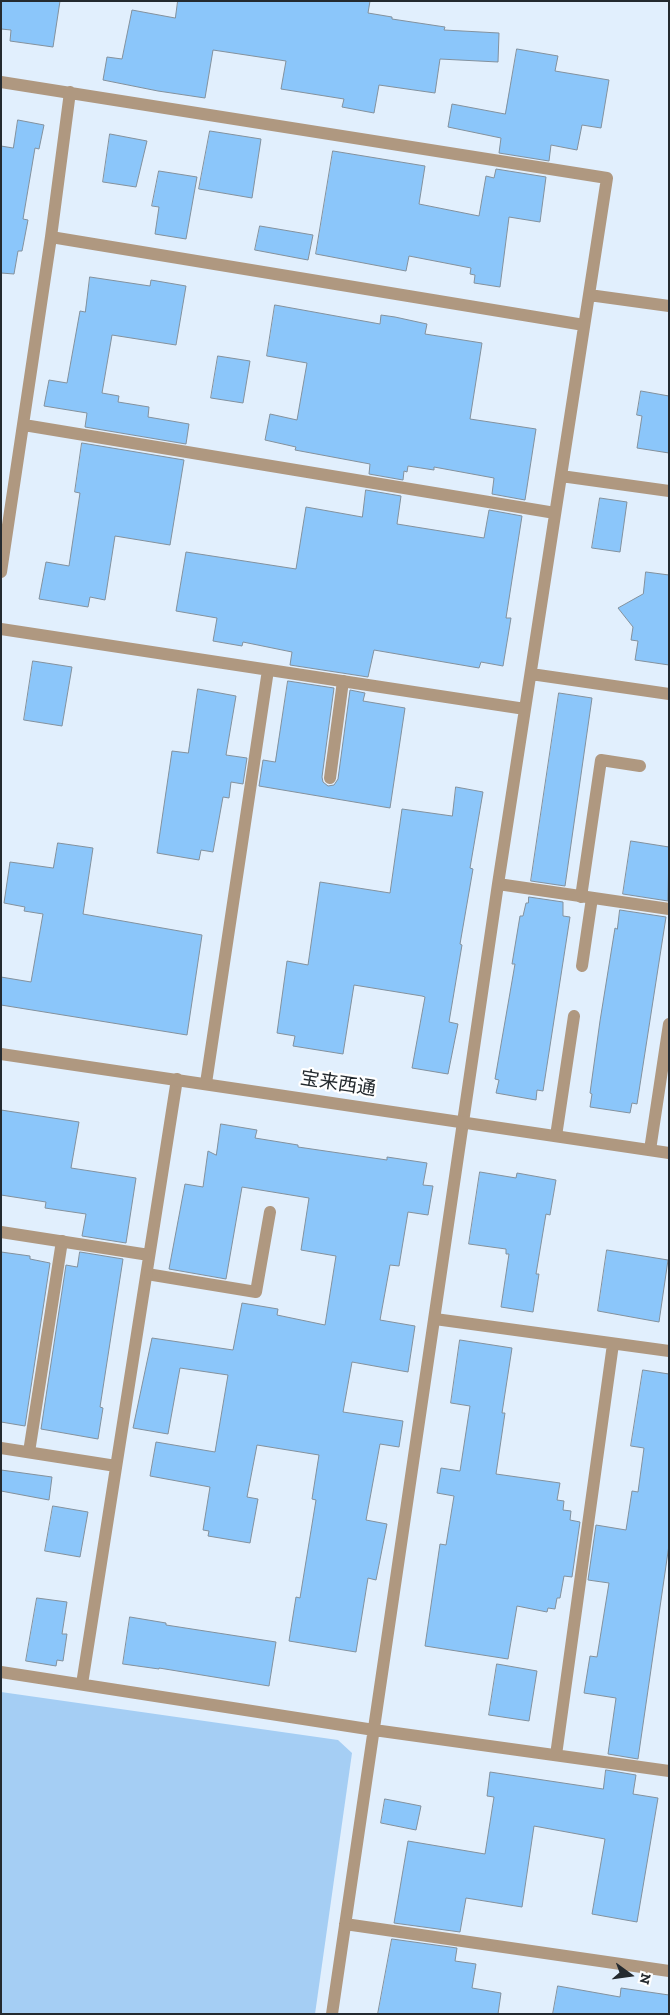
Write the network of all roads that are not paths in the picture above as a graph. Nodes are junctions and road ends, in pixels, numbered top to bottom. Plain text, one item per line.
1 (1, 82) edge
2 (70, 92) junction
3 (51, 237) junction
4 (589, 295) junction
5 (669, 306) edge
6 (584, 325) junction
7 (24, 425) junction
8 (561, 476) junction
9 (669, 491) edge
10 (555, 513) junction
11 (1, 572) edge
12 (1, 629) edge
13 (268, 670) junction
14 (530, 674) junction
15 (343, 682) junction
16 (669, 694) edge
17 (525, 709) junction
18 (640, 766) dead end
19 (330, 778) dead end
20 (498, 884) junction
21 (586, 897) junction
22 (669, 909) edge
23 (582, 966) dead end
24 (574, 1016) dead end
25 (669, 1024) edge
26 (1, 1054) edge
27 (177, 1079) junction
28 (206, 1084) junction
29 (464, 1122) junction
30 (556, 1136) junction
31 (650, 1150) junction
32 (669, 1153) edge
33 (270, 1212) dead end
34 (1, 1232) edge
35 (62, 1241) junction
36 (149, 1254) junction
37 (146, 1274) junction
38 (435, 1319) junction
39 (613, 1344) junction
40 (669, 1351) edge
41 (1, 1448) edge
42 (29, 1452) junction
43 (116, 1466) junction
44 (1, 1672) edge
45 (82, 1684) junction
46 (374, 1730) junction
47 (556, 1755) junction
48 (669, 1771) edge
49 (345, 1924) junction
50 (669, 1971) edge
51 (332, 2014) edge

1 - 2 street
2 - 3 street
2 - 4 street
3 - 6 street
3 - 7 street
4 - 5 street
4 - 6 street
6 - 8 street
7 - 10 street
7 - 11 street
8 - 9 street
8 - 10 street
10 - 14 street
12 - 13 street
13 - 15 street
13 - 28 street
14 - 16 street
14 - 17 street
15 - 17 street
15 - 19 street
17 - 20 street
18 - 21 street
20 - 21 street
20 - 29 street
21 - 22 street
21 - 23 street
24 - 30 street
25 - 31 street
26 - 27 street, 宝来西通
27 - 28 street, 宝来西通
27 - 36 street
28 - 29 street, 宝来西通
29 - 30 street, 宝来西通
29 - 38 street
30 - 31 street, 宝来西通
31 - 32 street, 宝来西通
33 - 37 street
34 - 35 street
35 - 36 street
35 - 42 street
36 - 37 street
37 - 43 street
38 - 39 street
38 - 46 street
39 - 40 street
39 - 47 street
41 - 42 street
42 - 43 street
43 - 45 street
44 - 45 street
45 - 46 street
46 - 47 street
46 - 49 street
47 - 48 street
49 - 50 street
49 - 51 street

